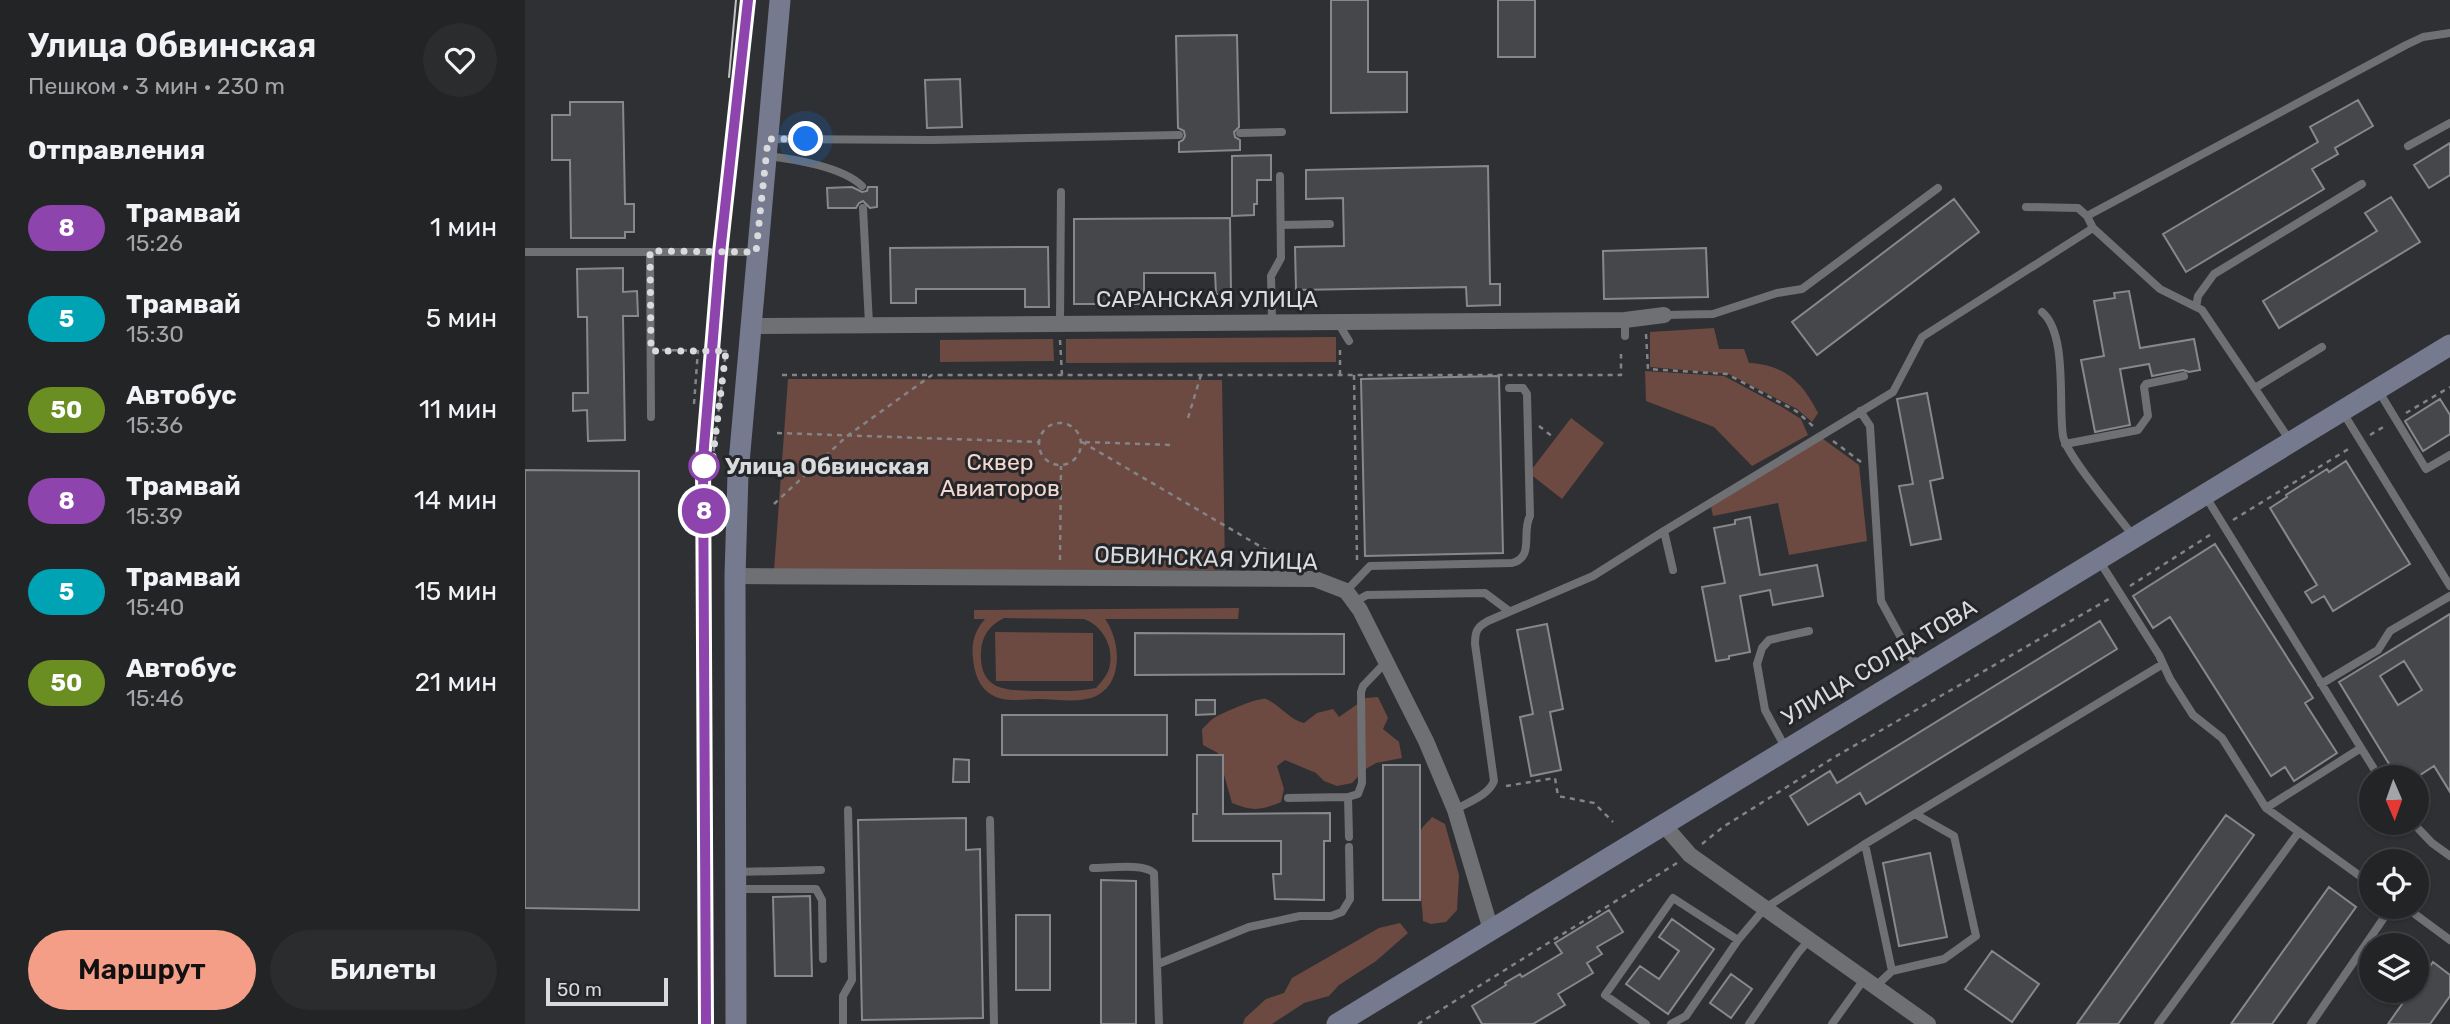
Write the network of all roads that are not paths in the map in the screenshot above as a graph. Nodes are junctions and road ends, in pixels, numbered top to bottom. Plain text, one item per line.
1 (780, 0) edge
2 (2450, 33) edge
3 (2450, 123) edge
4 (1282, 132) dead end
5 (1240, 133) dead end
6 (1179, 135) dead end
7 (2408, 146) dead end
8 (767, 147) junction
9 (1280, 176) dead end
10 (2362, 184) dead end
11 (862, 187) dead end
12 (1938, 188) dead end
13 (1061, 192) dead end
14 (2025, 207) dead end
15 (863, 208) dead end
16 (2087, 216) junction
17 (1330, 224) dead end
18 (1280, 225) junction
19 (2093, 228) junction
20 (650, 251) junction
21 (525, 252) edge
22 (756, 252) junction
23 (2196, 307) junction
24 (2042, 312) dead end
25 (1664, 315) joint
26 (1272, 321) junction
27 (1337, 321) junction
28 (1060, 323) junction
29 (869, 324) junction
30 (751, 326) junction
31 (1347, 339) road end
32 (2450, 345) edge
33 (2322, 347) dead end
34 (2184, 376) dead end
35 (1509, 388) dead end
36 (2255, 388) junction
37 (2378, 389) junction
38 (1860, 411) junction
39 (2342, 411) junction
40 (651, 417) dead end
41 (2291, 442) junction
42 (2065, 444) junction
43 (2450, 456) edge
44 (2204, 494) junction
45 (1664, 531) junction
46 (2134, 537) junction
47 (2099, 559) junction
48 (1673, 570) dead end
49 (736, 576) junction
50 (2450, 586) edge
51 (1351, 596) junction
52 (2450, 596) edge
53 (1509, 611) junction
54 (1809, 631) dead end
55 (1387, 662) junction
56 (2164, 664) junction
57 (1918, 669) junction
58 (2321, 684) junction
59 (2361, 748) junction
60 (1786, 749) junction
61 (2372, 765) edge
62 (1348, 797) junction
63 (1288, 798) dead end
64 (2266, 808) junction
65 (848, 810) dead end
66 (1455, 810) junction
67 (1915, 814) junction
68 (990, 820) dead end
69 (1663, 824) junction
70 (2298, 833) junction
71 (2424, 835) edge
72 (1349, 837) dead end
73 (1865, 844) junction
74 (1349, 847) dead end
75 (2450, 856) edge
76 (1093, 868) dead end
77 (821, 870) dead end
78 (2359, 876) edge
79 (736, 880) junction
80 (1765, 908) junction
81 (2383, 919) edge
82 (2422, 919) edge
83 (1491, 930) junction
84 (1810, 939) junction
85 (1738, 940) junction
86 (2450, 940) edge
87 (823, 959) dead end
88 (1158, 964) junction
89 (1892, 971) junction
90 (1870, 982) junction
91 (736, 1024) edge
92 (843, 1024) edge
93 (995, 1024) edge
94 (1159, 1024) edge
95 (1337, 1024) edge
96 (1646, 1024) edge
97 (1671, 1024) edge
98 (1749, 1024) edge
99 (1832, 1024) edge
100 (1928, 1024) edge
101 (2158, 1024) edge
102 (2311, 1024) edge

1 - 8 main road
2 - 16 lane
3 - 7 lane
4 - 5 lane
6 - 8 lane
8 - 11 lane
8 - 22 main road
9 - 18 lane
10 - 23 lane
12 - 25 lane
13 - 28 lane
14 - 16 lane
15 - 29 lane
16 - 19 lane
17 - 18 lane
18 - 26 lane
19 - 23 lane
19 - 38 lane
20 - 21 lane
20 - 22 lane
20 - 40 lane
22 - 30 main road
23 - 36 lane
24 - 42 lane
25 - 27 street, САРАНСКАЯ УЛИЦА
26 - 27 street, САРАНСКАЯ УЛИЦА
26 - 28 street, САРАНСКАЯ УЛИЦА
27 - 31 lane
28 - 29 street, САРАНСКАЯ УЛИЦА
29 - 30 street, САРАНСКАЯ УЛИЦА
30 - 49 main road
32 - 37 main road, УЛИЦА СОЛДАТОВА
33 - 36 lane
34 - 42 lane
35 - 51 lane
36 - 41 lane
37 - 39 main road, УЛИЦА СОЛДАТОВА
37 - 43 lane
38 - 45 lane
38 - 57 lane
39 - 41 main road, УЛИЦА СОЛДАТОВА
39 - 50 lane
41 - 44 main road, УЛИЦА СОЛДАТОВА
42 - 46 lane
44 - 46 main road, УЛИЦА СОЛДАТОВА
44 - 58 lane
45 - 48 lane
45 - 53 lane
46 - 47 main road, УЛИЦА СОЛДАТОВА
47 - 56 lane
47 - 57 main road, УЛИЦА СОЛДАТОВА
49 - 51 street, ОБВИНСКАЯ УЛИЦА
49 - 79 main road
51 - 53 lane
51 - 55 street
52 - 58 lane
53 - 66 lane
54 - 60 lane
55 - 62 lane
55 - 66 street
56 - 64 lane
56 - 67 lane
57 - 60 main road, УЛИЦА СОЛДАТОВА
58 - 59 lane
59 - 61 lane
59 - 64 lane
60 - 69 main road, УЛИЦА СОЛДАТОВА
62 - 63 lane
62 - 72 lane
64 - 70 lane
65 - 92 lane
66 - 83 street
67 - 73 lane
67 - 89 lane
68 - 93 lane
69 - 80 street
69 - 83 main road, УЛИЦА СОЛДАТОВА
70 - 78 lane
70 - 101 lane
71 - 75 lane
73 - 80 lane
73 - 89 lane
74 - 88 lane
76 - 88 lane
77 - 79 lane
79 - 87 lane
79 - 91 main road
80 - 84 street
80 - 85 lane
81 - 102 lane
82 - 86 lane
83 - 95 main road, УЛИЦА СОЛДАТОВА
84 - 90 street
84 - 98 lane
85 - 96 lane
85 - 97 lane
88 - 94 lane
89 - 90 lane
90 - 99 lane
90 - 100 street

